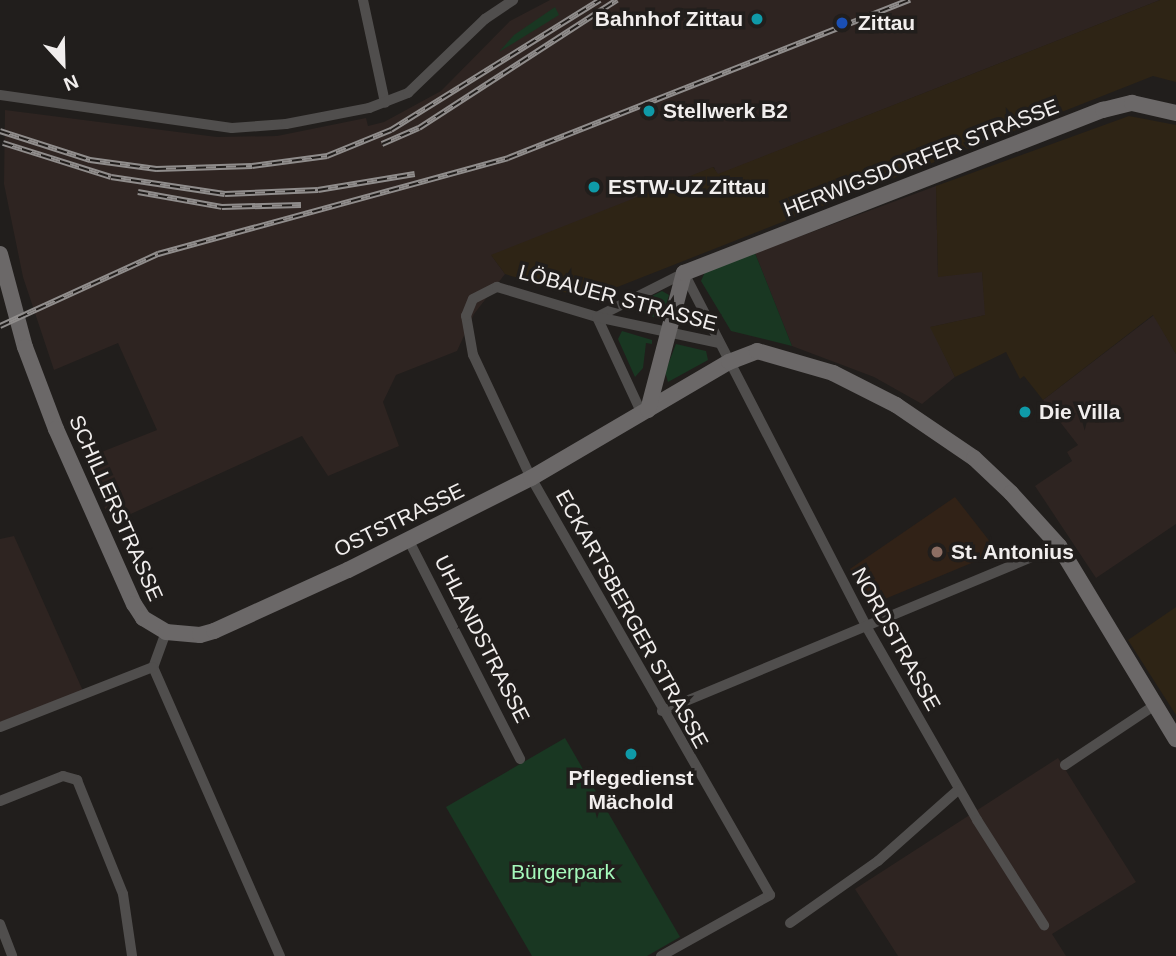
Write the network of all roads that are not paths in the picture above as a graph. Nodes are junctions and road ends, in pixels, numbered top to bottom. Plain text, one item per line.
1 (363, 0) edge
2 (513, 0) edge
3 (0, 94) edge
4 (385, 103) junction
5 (1176, 113) edge
6 (0, 254) edge
7 (684, 273) junction
8 (597, 317) junction
9 (669, 331) junction
10 (719, 342) junction
11 (472, 355) joint
12 (729, 362) junction
13 (645, 412) junction
14 (530, 478) junction
15 (408, 539) junction
16 (1059, 546) junction
17 (866, 626) junction
18 (166, 632) junction
19 (153, 667) junction
20 (1156, 705) junction
21 (662, 711) junction
22 (0, 727) edge
23 (1176, 739) edge
24 (520, 759) dead end
25 (1065, 765) dead end
26 (959, 789) junction
27 (0, 801) edge
28 (790, 923) dead end
29 (0, 924) edge
30 (1044, 925) dead end
31 (12, 956) edge
32 (132, 956) edge
33 (280, 956) edge
34 (661, 956) edge

1 - 4 street
2 - 4 street
3 - 4 street
5 - 7 main road, HERWIGSDORFER STRASSE
6 - 18 main road, SCHILLERSTRASSE
7 - 8 street
7 - 9 main road
7 - 10 street
8 - 9 street, LÖBAUER STRASSE
8 - 11 street, LÖBAUER STRASSE
8 - 13 street
9 - 10 street, LÖBAUER STRASSE
9 - 13 main road
10 - 12 street, LÖBAUER STRASSE
11 - 14 street, ECKARTSBERGER STRASSE
12 - 13 main road, OSTSTRASSE
12 - 16 main road, LÖBAUER STRASSE
12 - 17 street, NORDSTRASSE
13 - 14 main road, OSTSTRASSE
14 - 15 main road, OSTSTRASSE
14 - 21 street, ECKARTSBERGER STRASSE
15 - 18 main road, OSTSTRASSE
15 - 24 street, UHLANDSTRASSE
16 - 17 street
16 - 20 main road, LÖBAUER STRASSE
17 - 21 street
17 - 26 street, NORDSTRASSE
18 - 19 street
19 - 22 street
19 - 33 street
20 - 23 main road, LÖBAUER STRASSE
20 - 25 street
21 - 34 street, ECKARTSBERGER STRASSE
26 - 28 street
26 - 30 street, NORDSTRASSE
27 - 32 street
29 - 31 street

